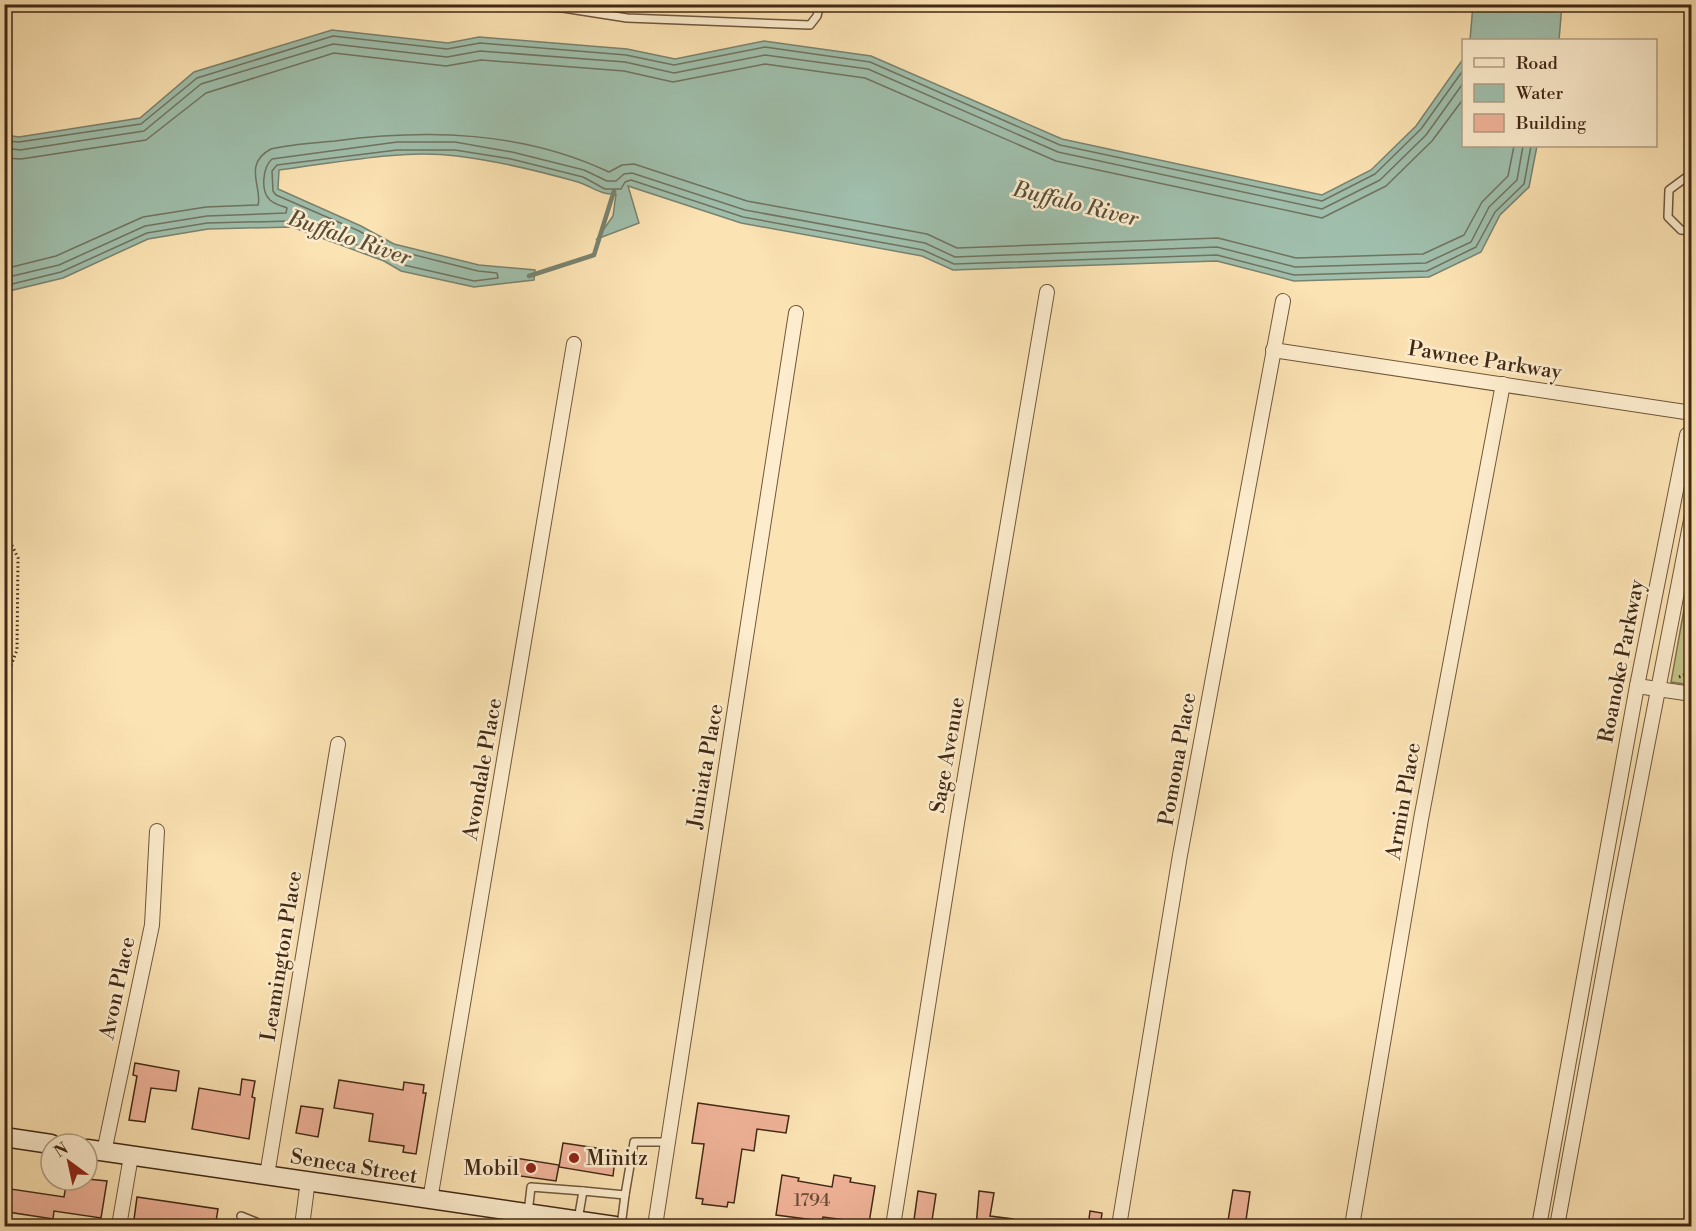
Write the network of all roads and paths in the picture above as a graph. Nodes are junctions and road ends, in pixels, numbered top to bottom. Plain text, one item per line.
1 (495, 4) edge
2 (820, 4) edge
3 (1692, 173) edge
4 (1692, 231) edge
5 (1047, 292) dead end
6 (1283, 301) dead end
7 (796, 313) dead end
8 (574, 344) dead end
9 (1273, 350) junction
10 (1503, 384) junction
11 (1692, 413) edge
12 (1692, 431) edge
13 (1692, 515) edge
14 (4, 530) edge
15 (4, 684) edge
16 (1637, 686) junction
17 (1658, 690) junction
18 (1692, 694) edge
19 (338, 744) dead end
20 (157, 831) dead end
21 (1597, 902) junction
22 (1616, 906) junction
23 (1561, 1099) junction
24 (1580, 1103) junction
25 (4, 1137) edge
26 (99, 1139) edge
27 (39, 1142) edge
28 (668, 1142) junction
29 (99, 1151) edge
30 (131, 1156) junction
31 (267, 1176) junction
32 (308, 1180) junction
33 (583, 1191) junction
34 (625, 1195) junction
35 (430, 1200) junction
36 (241, 1216) dead end
37 (517, 1218) edge
38 (578, 1221) junction
39 (119, 1227) edge
40 (258, 1227) edge
41 (302, 1227) edge
42 (615, 1227) edge
43 (621, 1227) edge
44 (655, 1227) edge
45 (893, 1227) edge
46 (1119, 1227) edge
47 (1353, 1227) edge
48 (1539, 1227) edge
49 (1557, 1227) edge

1 - 2 lane
3 - 4 lane
5 - 45 street, Sage Avenue
6 - 9 street, Pomona Place
7 - 28 street, Juniata Place
8 - 35 street, Avondale Place
9 - 10 street, Pawnee Parkway
9 - 46 street, Pomona Place
10 - 11 street, Pawnee Parkway
10 - 47 street, Armin Place
12 - 16 street, Roanoke Parkway
13 - 17 street, Roanoke Parkway
14 - 15 path
16 - 17 street
16 - 21 street, Roanoke Parkway
17 - 18 street
17 - 22 street, Roanoke Parkway
19 - 31 street, Leamington Place
20 - 26 street, Avon Place
21 - 22 street
21 - 23 street, Roanoke Parkway
22 - 24 street, Roanoke Parkway
23 - 24 street
23 - 48 street, Roanoke Parkway
24 - 49 street, Roanoke Parkway
25 - 27 main road
28 - 34 lane
28 - 44 street, Juniata Place
29 - 30 main road, Seneca Street
30 - 31 main road, Seneca Street
30 - 39 street
31 - 32 main road, Seneca Street
32 - 35 main road, Seneca Street
32 - 41 street
33 - 34 lane
33 - 37 lane
33 - 38 lane
34 - 43 lane
35 - 37 main road, Seneca Street
36 - 40 lane
37 - 38 main road, Seneca Street
38 - 42 main road, Seneca Street

